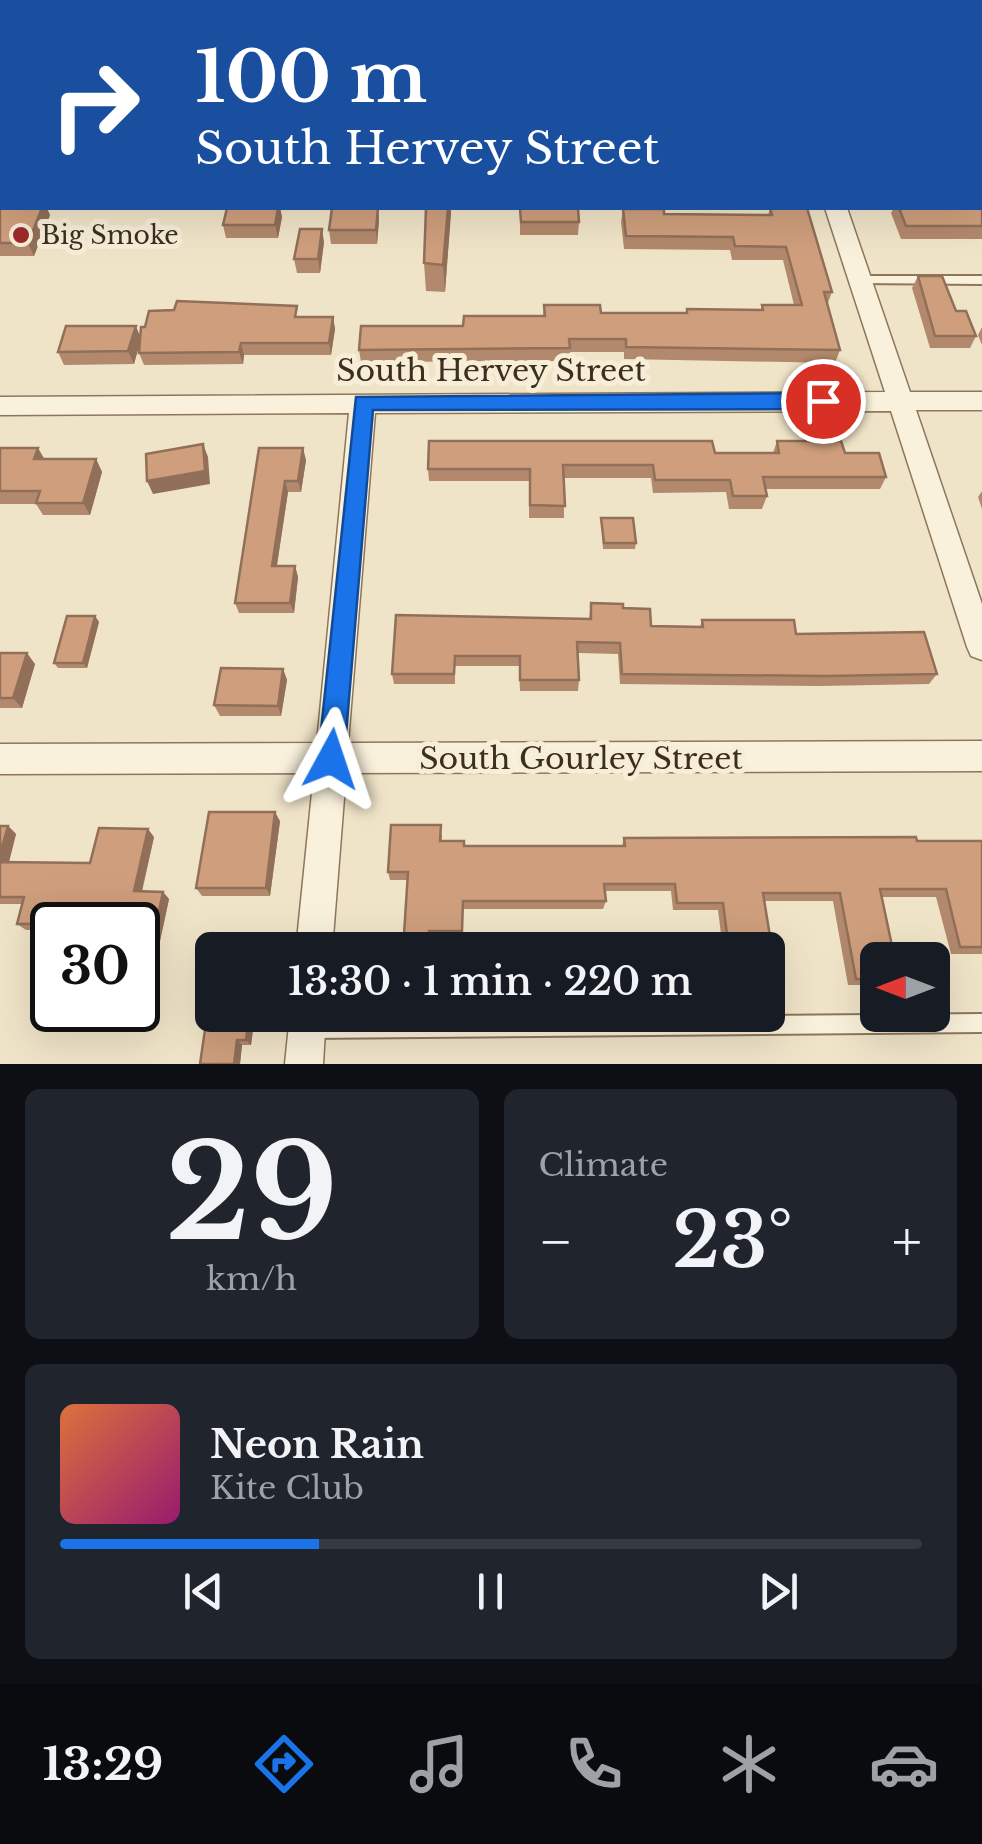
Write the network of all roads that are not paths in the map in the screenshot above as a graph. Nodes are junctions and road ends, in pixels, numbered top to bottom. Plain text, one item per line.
1 (837, 210) edge
2 (860, 280) junction
3 (982, 280) edge
4 (900, 401) junction
5 (982, 401) edge
6 (363, 402) junction
7 (0, 406) edge
8 (982, 647) edge
9 (982, 756) edge
10 (0, 759) edge
11 (331, 759) junction
12 (316, 932) edge
13 (982, 1024) edge
14 (306, 1036) edge

1 - 2 street
2 - 3 lane
2 - 4 street
4 - 5 street, South Hervey Street
4 - 6 street, South Hervey Street
4 - 8 street
6 - 7 street, South Hervey Street
6 - 11 street
9 - 11 street, South Gourley Street
10 - 11 street, South Gourley Street
11 - 12 street
13 - 14 lane

